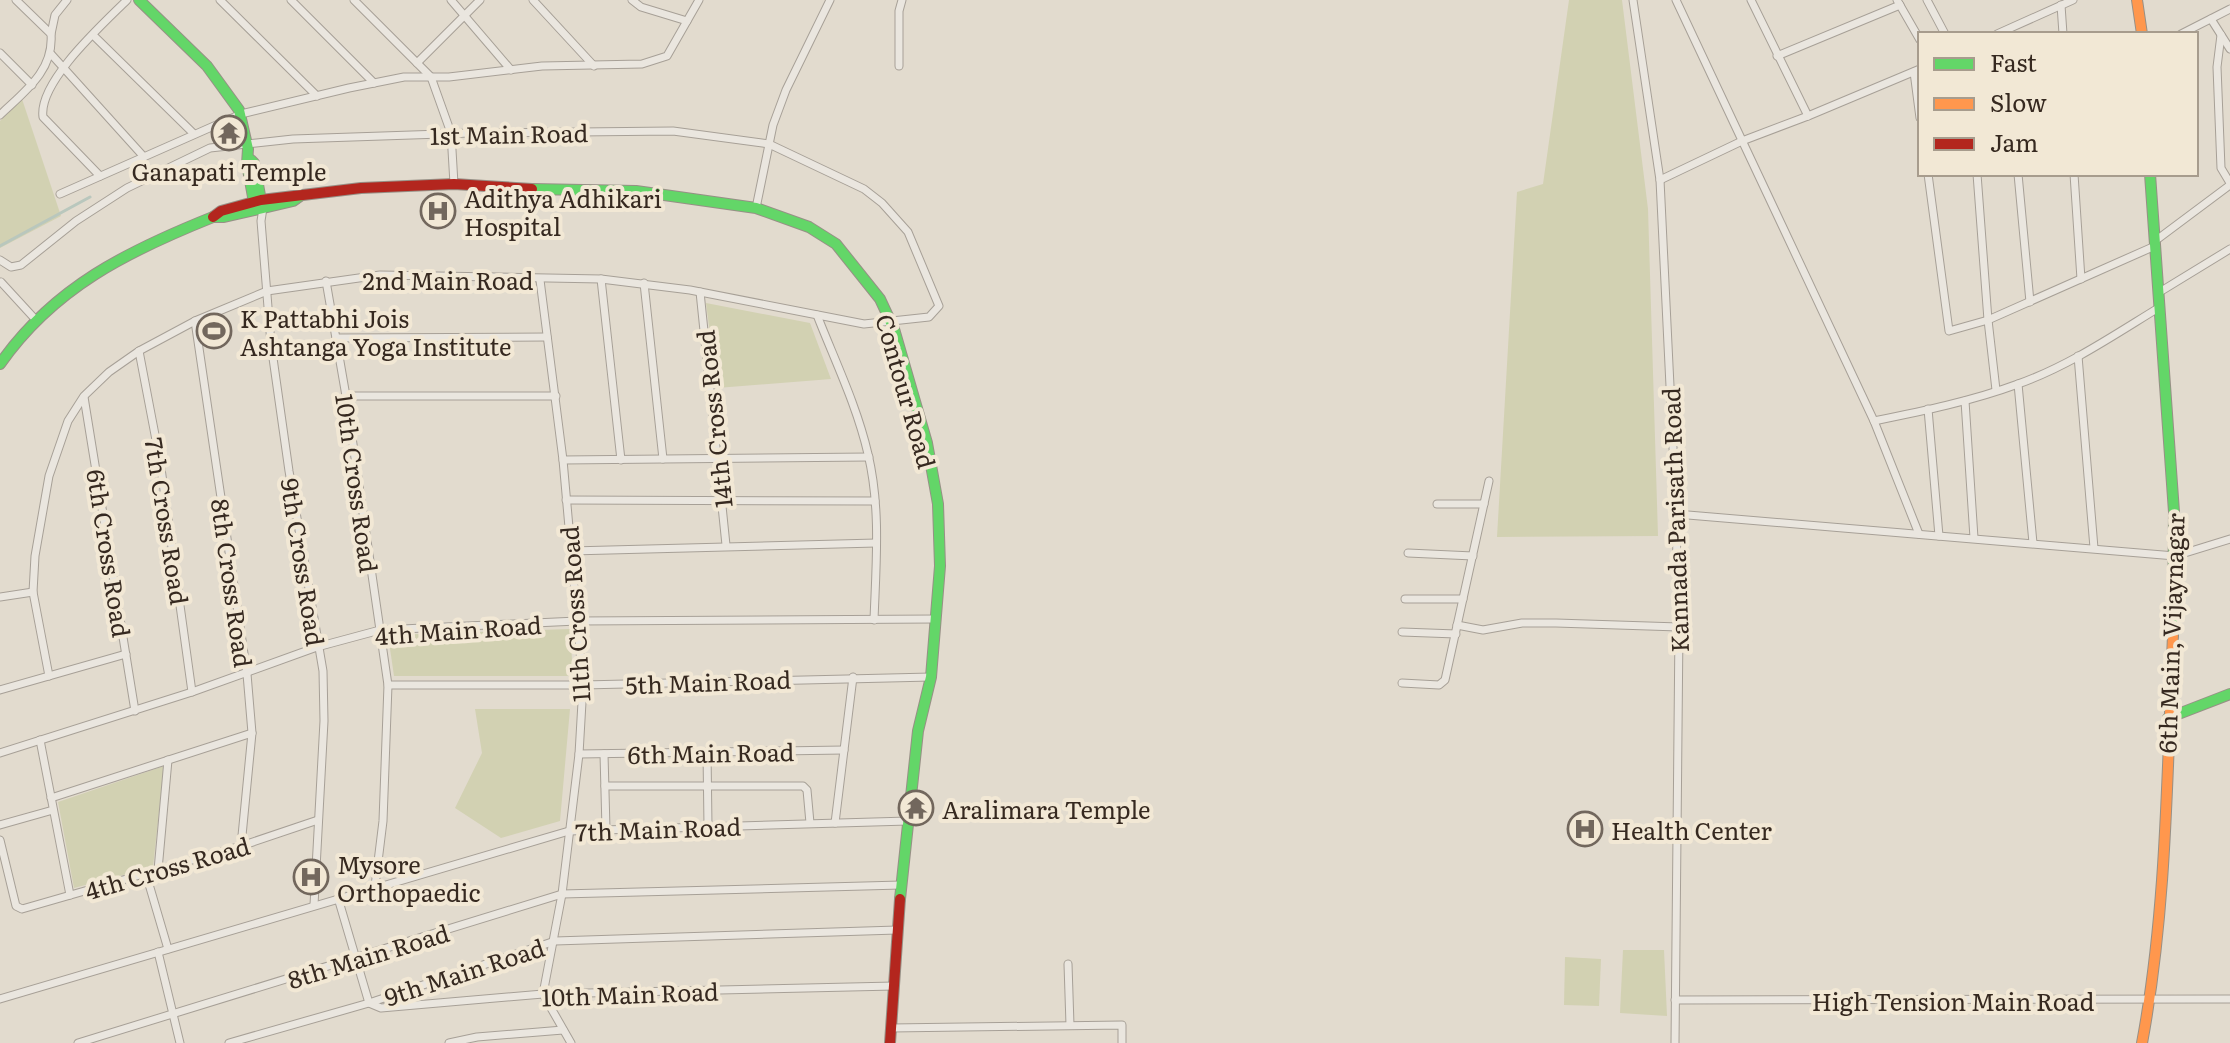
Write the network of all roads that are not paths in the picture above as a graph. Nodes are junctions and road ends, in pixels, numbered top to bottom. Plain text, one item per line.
1 (16, 0) edge
2 (67, 0) edge
3 (127, 0) edge
4 (139, 0) edge
5 (220, 0) edge
6 (291, 0) edge
7 (354, 0) edge
8 (451, 0) edge
9 (480, 0) edge
10 (533, 0) edge
11 (632, 0) edge
12 (699, 0) edge
13 (830, 0) edge
14 (902, 0) edge
15 (1633, 0) edge
16 (1676, 0) edge
17 (1751, 0) edge
18 (2047, 0) edge
19 (2073, 0) edge
20 (2137, 0) edge
21 (1931, 1) edge
22 (1899, 3) edge
23 (2061, 5) junction
24 (2230, 9) edge
25 (2051, 10) junction
26 (466, 14) junction
27 (2211, 19) junction
28 (687, 21) junction
29 (1944, 32) edge
30 (2002, 32) edge
31 (2063, 32) edge
32 (2142, 32) edge
33 (2185, 32) edge
34 (51, 34) junction
35 (93, 35) junction
36 (2221, 35) junction
37 (1918, 36) edge
38 (2230, 49) edge
39 (0, 53) edge
40 (1777, 56) junction
41 (58, 62) junction
42 (417, 63) junction
43 (594, 66) junction
44 (899, 66) dead end
45 (511, 70) junction
46 (1917, 70) edge
47 (431, 77) junction
48 (374, 83) junction
49 (32, 85) junction
50 (317, 96) junction
51 (241, 114) junction
52 (0, 115) edge
53 (1808, 116) junction
54 (451, 133) junction
55 (194, 134) junction
56 (1742, 141) junction
57 (247, 143) junction
58 (769, 144) junction
59 (144, 157) junction
60 (100, 176) junction
61 (1928, 176) edge
62 (1977, 176) edge
63 (2018, 176) edge
64 (2074, 176) edge
65 (2150, 176) edge
66 (1660, 180) junction
67 (454, 184) junction
68 (2230, 184) edge
69 (60, 194) dead end
70 (258, 205) junction
71 (756, 208) junction
72 (2154, 244) junction
73 (2230, 249) edge
74 (0, 260) edge
75 (11, 267) junction
76 (601, 279) junction
77 (2081, 279) junction
78 (540, 280) junction
79 (326, 281) junction
80 (0, 282) edge
81 (644, 283) junction
82 (267, 291) junction
83 (700, 292) junction
84 (2158, 293) junction
85 (2030, 302) junction
86 (2160, 307) junction
87 (817, 315) junction
88 (35, 319) junction
89 (1988, 320) junction
90 (195, 321) junction
91 (890, 322) junction
92 (547, 337) junction
93 (336, 338) junction
94 (139, 351) junction
95 (2078, 356) junction
96 (0, 364) edge
97 (2018, 384) junction
98 (1996, 390) junction
99 (84, 396) junction
100 (346, 396) junction
101 (556, 396) junction
102 (1965, 401) junction
103 (1928, 409) junction
104 (1874, 421) junction
105 (869, 457) junction
106 (717, 458) junction
107 (663, 459) junction
108 (563, 460) junction
109 (621, 460) junction
110 (1489, 481) dead end
111 (566, 500) junction
112 (875, 501) junction
113 (722, 502) junction
114 (1437, 504) dead end
115 (1484, 504) junction
116 (1676, 514) junction
117 (1919, 534) junction
118 (1939, 536) junction
119 (1974, 538) junction
120 (2230, 539) edge
121 (876, 543) junction
122 (2033, 543) junction
123 (726, 545) junction
124 (2094, 548) junction
125 (571, 551) junction
126 (1408, 553) dead end
127 (1473, 556) junction
128 (2175, 556) junction
129 (33, 592) junction
130 (0, 597) edge
131 (1405, 599) dead end
132 (1463, 599) junction
133 (936, 619) junction
134 (874, 620) junction
135 (577, 621) junction
136 (1457, 625) junction
137 (1679, 627) junction
138 (380, 630) junction
139 (1402, 632) dead end
140 (1456, 634) junction
141 (317, 647) junction
142 (126, 654) junction
143 (247, 674) junction
144 (49, 676) junction
145 (853, 677) junction
146 (931, 677) junction
147 (1402, 683) dead end
148 (388, 685) junction
149 (583, 685) junction
150 (0, 690) edge
151 (192, 692) junction
152 (2230, 694) edge
153 (135, 711) junction
154 (2168, 718) junction
155 (252, 733) junction
156 (40, 740) junction
157 (844, 750) junction
158 (707, 752) junction
159 (0, 753) edge
160 (579, 754) junction
161 (604, 754) junction
162 (168, 760) junction
163 (707, 784) junction
164 (605, 786) junction
165 (51, 798) junction
166 (53, 810) junction
167 (318, 820) junction
168 (908, 821) junction
169 (810, 823) junction
170 (835, 823) junction
171 (0, 825) edge
172 (708, 826) junction
173 (606, 829) junction
174 (569, 831) junction
175 (0, 840) edge
176 (241, 846) junction
177 (158, 870) junction
178 (146, 874) junction
179 (901, 885) junction
180 (375, 886) junction
181 (562, 894) junction
182 (70, 895) junction
183 (338, 898) junction
184 (314, 905) junction
185 (897, 930) junction
186 (555, 941) junction
187 (168, 949) junction
188 (158, 952) junction
189 (356, 958) junction
190 (1068, 964) dead end
191 (894, 986) junction
192 (543, 994) junction
193 (0, 999) edge
194 (2230, 999) edge
195 (1675, 1000) junction
196 (2150, 1000) junction
197 (369, 1003) junction
198 (173, 1016) junction
199 (1070, 1025) junction
200 (891, 1028) junction
201 (563, 1030) junction
202 (78, 1043) edge
203 (180, 1043) edge
204 (229, 1043) edge
205 (449, 1043) edge
206 (571, 1043) edge
207 (890, 1043) edge
208 (1122, 1043) edge
209 (1675, 1043) edge
210 (2142, 1043) edge

1 - 34 street
2 - 34 street
3 - 35 street
4 - 51 main road
5 - 50 street
6 - 48 street
7 - 42 street
8 - 26 street
9 - 26 street
10 - 43 street
11 - 28 street
12 - 28 street
13 - 58 street
14 - 44 street
15 - 66 street, Kannada Parisath Road
16 - 56 street
17 - 40 street
18 - 25 street
19 - 23 street
20 - 32 main road
21 - 29 street
22 - 37 street
22 - 40 street
23 - 25 street
23 - 31 street
24 - 27 street
25 - 30 street
26 - 42 street
26 - 45 street
27 - 33 street
27 - 36 street
28 - 43 street
34 - 41 street
35 - 41 street
35 - 55 street
36 - 38 street
36 - 68 street
39 - 49 street
40 - 53 street
41 - 49 street
41 - 59 street
41 - 60 street
42 - 47 street
43 - 45 street
45 - 47 street
46 - 53 street
47 - 48 street
47 - 54 street
48 - 50 street
49 - 52 street
50 - 51 street
51 - 55 street
51 - 57 main road
53 - 56 street
54 - 57 street, 1st Main Road
54 - 58 street, 1st Main Road
54 - 67 street
55 - 59 street
56 - 66 street
56 - 104 street
57 - 70 main road
57 - 75 street, 1st Main Road
58 - 71 street
58 - 91 street, 1st Main Road
59 - 60 street
60 - 69 street
61 - 89 street
62 - 89 street
63 - 85 street
64 - 77 street
65 - 72 main road, 6th Main, Vijaynagar
66 - 116 street, Kannada Parisath Road
67 - 70 main road, Contour Road
67 - 71 main road, Contour Road
68 - 72 street
70 - 82 street, 9th Cross Road
70 - 88 main road, Contour Road
71 - 91 main road, Contour Road
72 - 77 street
72 - 84 main road, 6th Main, Vijaynagar
73 - 84 street
74 - 75 street
75 - 80 street
76 - 78 street, 2nd Main Road
76 - 81 street, 2nd Main Road
76 - 109 street
77 - 85 street
78 - 79 street, 2nd Main Road
78 - 92 street, 11th Cross Road
79 - 82 street, 2nd Main Road
79 - 93 street, 10th Cross Road
80 - 88 street
81 - 83 street, 2nd Main Road
81 - 107 street
82 - 90 street, 2nd Main Road
82 - 141 street, 9th Cross Road
83 - 87 street, 2nd Main Road
83 - 106 street, 14th Cross Road
84 - 86 main road, 6th Main, Vijaynagar
85 - 89 street
86 - 95 street
86 - 128 main road, 6th Main, Vijaynagar
87 - 91 street, 2nd Main Road
87 - 105 street
88 - 96 main road, Contour Road
89 - 98 street
90 - 94 street, 2nd Main Road
90 - 143 street, 8th Cross Road
91 - 133 main road, Contour Road
92 - 93 street
92 - 101 street, 11th Cross Road
93 - 100 street, 10th Cross Road
94 - 99 street, 2nd Main Road
94 - 151 street, 7th Cross Road
95 - 97 street
95 - 124 street
97 - 98 street
97 - 122 street
98 - 102 street
99 - 129 street, 2nd Main Road
99 - 142 street, 6th Cross Road
100 - 101 street
100 - 138 street, 10th Cross Road
101 - 108 street, 11th Cross Road
102 - 103 street
102 - 119 street
103 - 104 street
103 - 118 street
104 - 117 street
105 - 106 street
105 - 112 street
106 - 107 street
106 - 113 street, 14th Cross Road
107 - 109 street
108 - 109 street
108 - 111 street, 11th Cross Road
110 - 115 street
111 - 113 street
111 - 125 street, 11th Cross Road
112 - 113 street
112 - 121 street
113 - 123 street, 14th Cross Road
114 - 115 street
115 - 127 street
116 - 117 street
116 - 137 street, Kannada Parisath Road
117 - 118 street
118 - 119 street
119 - 122 street
120 - 128 street
121 - 123 street
121 - 134 street
122 - 124 street
123 - 125 street
124 - 128 street
125 - 135 street, 11th Cross Road
126 - 127 street
127 - 132 street
128 - 154 main road, 6th Main, Vijaynagar
129 - 130 street
129 - 144 street, 2nd Main Road
131 - 132 street
132 - 136 street
133 - 134 street, 4th Main Road
133 - 146 main road, Contour Road
134 - 135 street, 4th Main Road
135 - 138 street, 4th Main Road
135 - 149 street, 11th Cross Road
136 - 137 street
136 - 140 street
137 - 195 street, Kannada Parisath Road
138 - 141 street, 4th Main Road
138 - 148 street, 10th Cross Road
139 - 140 street
140 - 147 street
141 - 143 street, 4th Main Road
141 - 167 street, 9th Cross Road
142 - 144 street
142 - 153 street, 6th Cross Road
143 - 151 street, 4th Main Road
143 - 155 street, 8th Cross Road
144 - 150 street
145 - 146 street, 5th Main Road
145 - 149 street, 5th Main Road
145 - 157 street
146 - 168 main road, Contour Road
148 - 149 street, 5th Main Road
148 - 180 street, 10th Cross Road
149 - 160 street, 11th Cross Road
151 - 153 street, 4th Main Road
152 - 154 main road
153 - 156 street, 4th Main Road
154 - 196 main road, 6th Main, Vijaynagar
155 - 162 street
155 - 176 street, 8th Cross Road
156 - 159 street, 4th Main Road
156 - 165 street
157 - 158 street, 6th Main Road
157 - 170 street
158 - 161 street, 6th Main Road
158 - 163 street
160 - 161 street, 6th Main Road
160 - 174 street, 11th Cross Road
161 - 164 street
162 - 165 street
162 - 177 street
163 - 164 street
163 - 169 street
163 - 172 street
164 - 173 street
165 - 166 street
166 - 171 street
166 - 182 street
167 - 176 street, 4th Cross Road
167 - 184 street, 9th Cross Road
168 - 170 street, 7th Main Road
168 - 179 main road, Contour Road
169 - 170 street, 7th Main Road
169 - 172 street, 7th Main Road
172 - 173 street, 7th Main Road
173 - 174 street, 7th Main Road
174 - 180 street, 7th Main Road
174 - 181 street, 11th Cross Road
175 - 182 street, 4th Cross Road
176 - 177 street, 4th Cross Road
177 - 178 street, 4th Cross Road
178 - 182 street, 4th Cross Road
178 - 187 street
179 - 181 street, 8th Main Road
179 - 185 main road, Contour Road
180 - 183 street, 7th Main Road
181 - 186 street, 11th Cross Road
181 - 189 street, 8th Main Road
183 - 184 street, 7th Main Road
183 - 189 street
184 - 187 street, 7th Main Road
185 - 186 street, 9th Main Road
185 - 191 main road, Contour Road
186 - 192 street, 11th Cross Road
186 - 197 street, 9th Main Road
187 - 188 street, 7th Main Road
188 - 193 street, 7th Main Road
188 - 198 street
189 - 197 street
189 - 198 street, 8th Main Road
190 - 199 street
191 - 192 street, 10th Main Road
191 - 200 main road, Contour Road
192 - 197 street, 10th Main Road
192 - 201 street
194 - 196 street, High Tension Main Road
195 - 196 street, High Tension Main Road
195 - 209 street, Kannada Parisath Road
196 - 210 main road, 6th Main, Vijaynagar
197 - 204 street, 9th Main Road
198 - 202 street, 8th Main Road
198 - 203 street
199 - 200 street
199 - 208 street
200 - 207 main road, Contour Road
201 - 205 street
201 - 206 street

